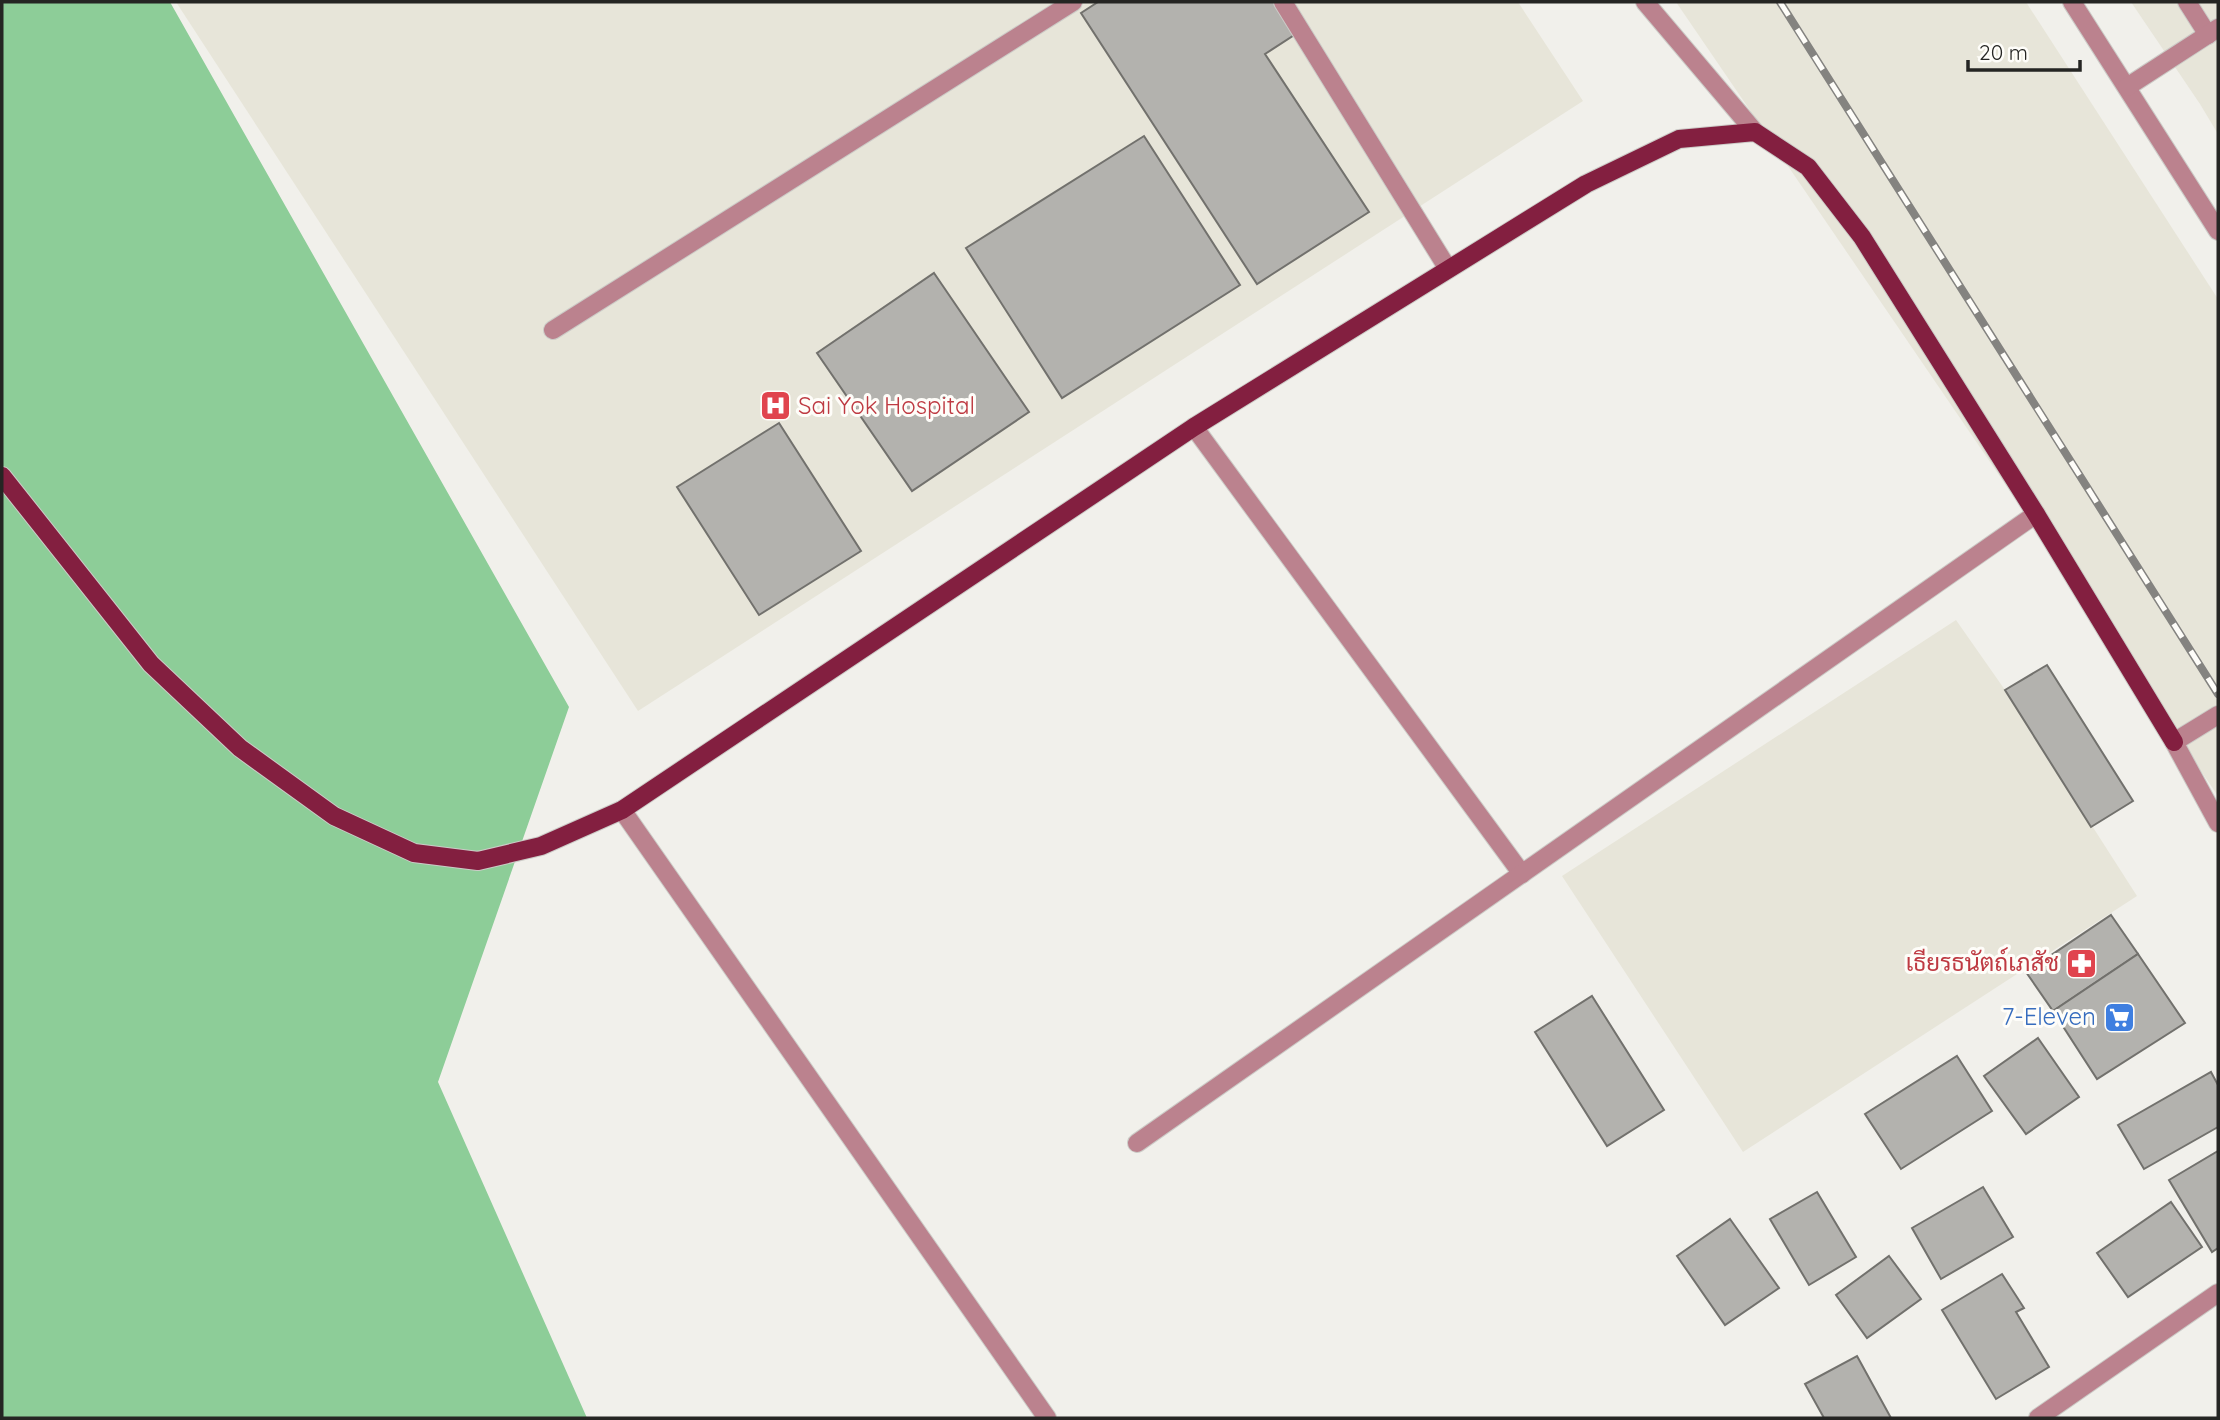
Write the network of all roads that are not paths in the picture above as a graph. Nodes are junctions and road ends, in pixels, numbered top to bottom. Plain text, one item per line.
1 (1073, 2) edge
2 (1283, 2) edge
3 (1645, 2) edge
4 (2072, 2) edge
5 (2187, 2) edge
6 (2213, 31) edge
7 (2127, 88) junction
8 (1755, 132) junction
9 (2218, 231) edge
10 (1448, 269) junction
11 (553, 330) dead end
12 (1194, 427) junction
13 (2, 476) edge
14 (2036, 514) junction
15 (2218, 715) edge
16 (2174, 742) junction
17 (622, 810) junction
18 (2218, 823) edge
19 (1522, 874) junction
20 (1137, 1143) dead end
21 (2218, 1293) edge
22 (1047, 1418) edge
23 (2038, 1418) edge

1 - 11 street
2 - 10 street
3 - 8 street
4 - 7 street
5 - 6 street
6 - 7 street
7 - 9 street
8 - 10 main road
8 - 14 main road
10 - 12 main road
12 - 17 main road
12 - 19 street
13 - 17 main road
14 - 16 main road
14 - 19 street
15 - 16 street
16 - 18 street
17 - 22 street
19 - 20 street
21 - 23 street

